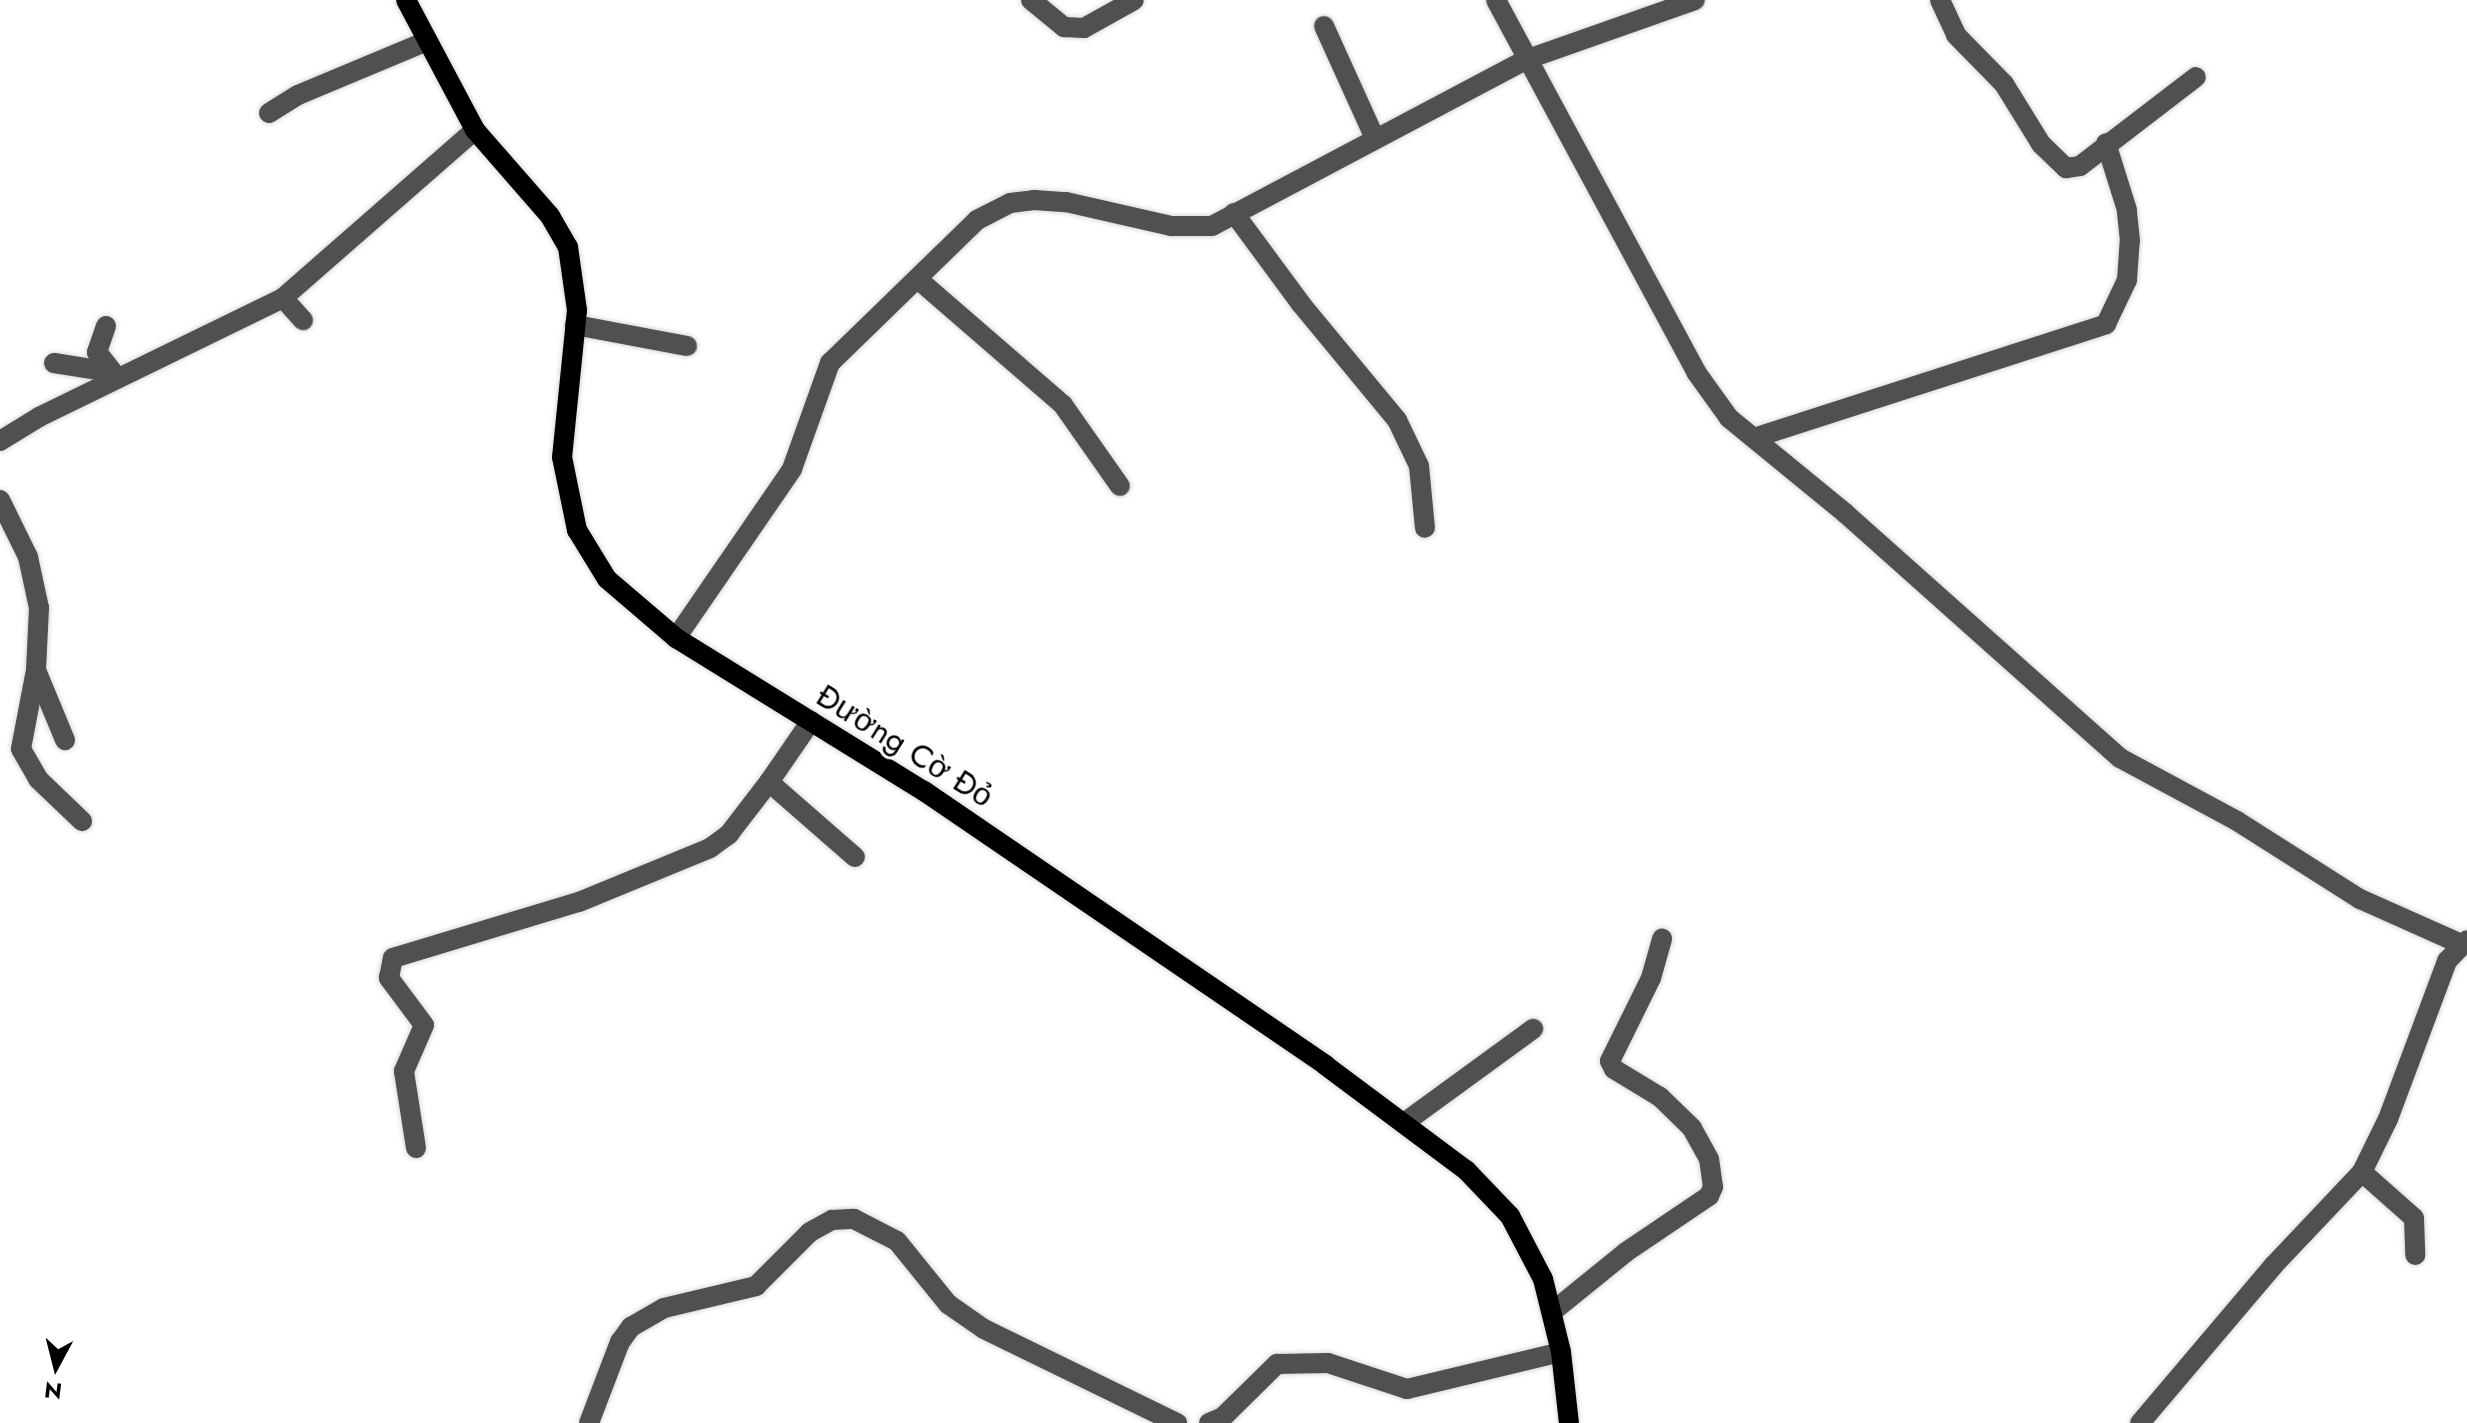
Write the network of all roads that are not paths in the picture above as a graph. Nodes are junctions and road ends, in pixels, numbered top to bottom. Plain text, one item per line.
1 (406, 0) edge
2 (1031, 0) edge
3 (1134, 0) edge
4 (1496, 0) edge
5 (1695, 0) edge
6 (1940, 0) edge
7 (1324, 26) dead end
8 (427, 41) junction
9 (1525, 60) junction
10 (2196, 77) dead end
11 (269, 113) dead end
12 (475, 130) junction
13 (1374, 136) junction
14 (2106, 143) junction
15 (1234, 213) junction
16 (920, 281) junction
17 (283, 298) junction
18 (303, 320) dead end
19 (575, 325) junction
20 (106, 326) dead end
21 (687, 346) dead end
22 (54, 363) dead end
23 (114, 375) junction
24 (1754, 438) junction
25 (0, 441) edge
26 (1120, 486) dead end
27 (0, 500) edge
28 (1425, 528) dead end
29 (676, 638) junction
30 (36, 670) junction
31 (811, 721) junction
32 (65, 740) dead end
33 (769, 782) junction
34 (82, 821) dead end
35 (855, 857) dead end
36 (1662, 939) dead end
37 (2463, 942) edge
38 (1533, 1029) dead end
39 (1404, 1123) junction
40 (416, 1148) dead end
41 (2362, 1172) junction
42 (2415, 1255) dead end
43 (1552, 1312) junction
44 (1561, 1352) junction
45 (589, 1423) edge
46 (1177, 1423) edge
47 (1209, 1423) edge
48 (1569, 1423) edge
49 (2140, 1423) edge

1 - 8 main road, Đường Cờ Đỏ
2 - 3 street
4 - 9 street
5 - 9 street
6 - 14 street
7 - 13 street
8 - 11 street
8 - 12 main road, Đường Cờ Đỏ
9 - 13 street
9 - 24 street
10 - 14 street
12 - 17 street
12 - 19 main road, Đường Cờ Đỏ
13 - 15 street
14 - 24 street
15 - 16 street
15 - 28 street
16 - 26 street
16 - 29 street
17 - 18 street
17 - 23 street
19 - 21 street
19 - 29 main road, Đường Cờ Đỏ
20 - 23 street
22 - 23 street
23 - 25 street
24 - 37 street
27 - 30 street
29 - 31 main road, Đường Cờ Đỏ
30 - 32 street
30 - 34 street
31 - 33 street
31 - 39 main road, Đường Cờ Đỏ
33 - 35 street
33 - 40 street
36 - 43 street
37 - 41 street
38 - 39 street
39 - 43 main road, Đường Cờ Đỏ
41 - 42 street
41 - 49 street
43 - 44 main road, Đường Cờ Đỏ
44 - 47 street
44 - 48 main road, Đường Cờ Đỏ
45 - 46 street

